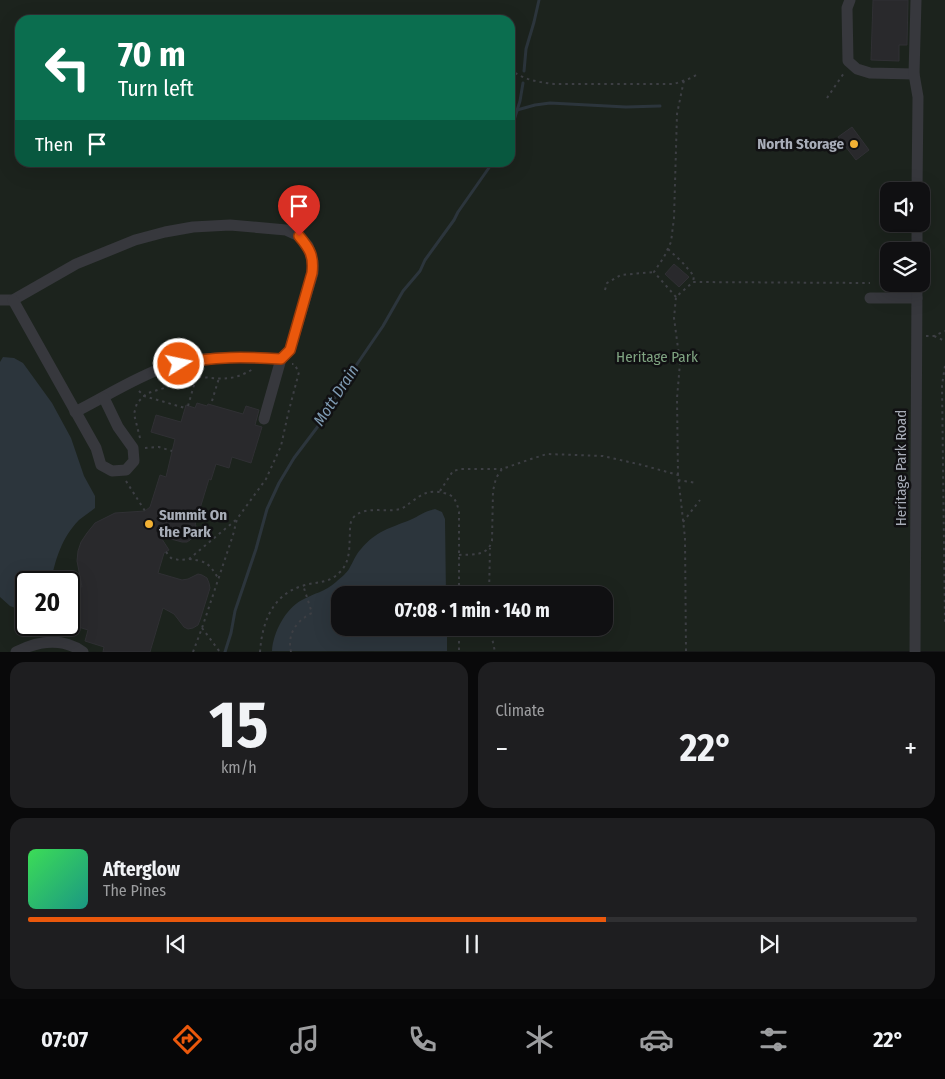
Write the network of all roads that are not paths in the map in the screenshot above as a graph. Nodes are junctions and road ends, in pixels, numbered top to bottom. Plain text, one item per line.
1 (850, 0) edge
2 (916, 0) edge
3 (914, 74) junction
4 (917, 182) edge
5 (917, 292) edge
6 (870, 298) dead end
7 (917, 298) junction
8 (0, 300) edge
9 (13, 300) junction
10 (280, 362) junction
11 (104, 398) junction
12 (75, 412) junction
13 (264, 419) dead end
14 (16, 652) edge
15 (83, 652) edge
16 (915, 652) edge

1 - 3 street
2 - 3 street
3 - 4 street
5 - 7 street, Heritage Park Road
6 - 7 street
7 - 16 street, Heritage Park Road
8 - 9 street
9 - 10 street
9 - 12 street
10 - 11 street
10 - 13 street
11 - 12 street
11 - 12 street
14 - 15 street

